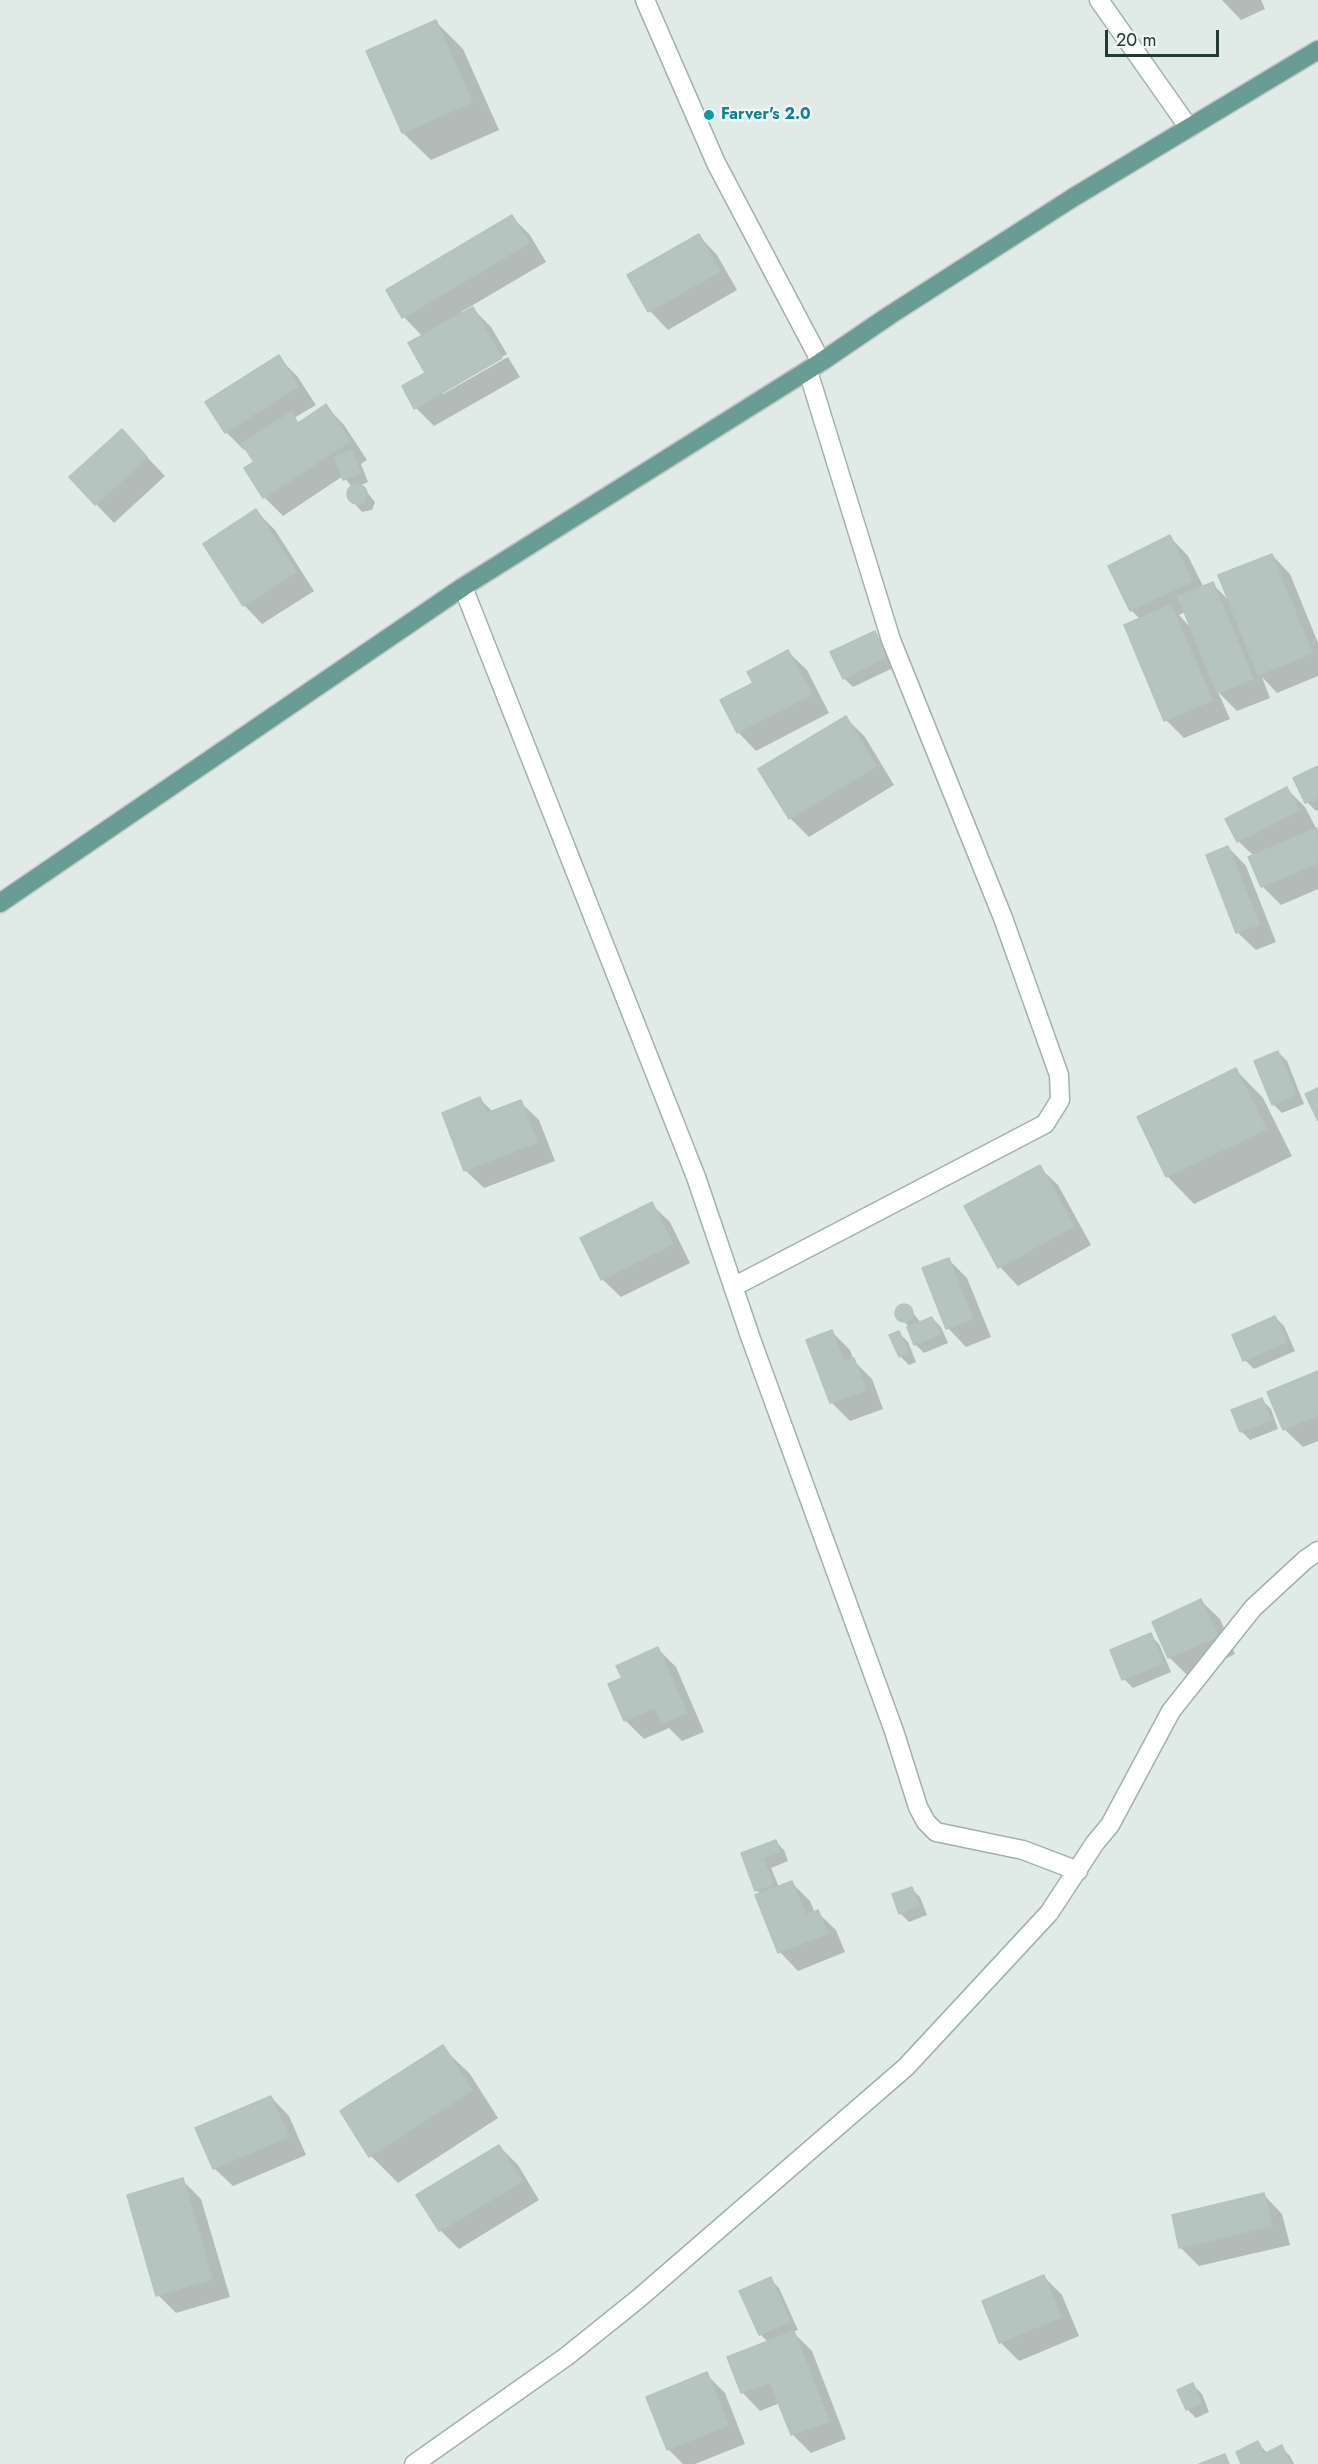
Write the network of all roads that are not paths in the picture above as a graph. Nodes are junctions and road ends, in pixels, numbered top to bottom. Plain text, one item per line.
1 (645, 0) edge
2 (1100, 0) edge
3 (1318, 50) edge
4 (1189, 128) junction
5 (814, 366) junction
6 (463, 588) junction
7 (0, 903) edge
8 (733, 1287) junction
9 (1318, 1551) edge
10 (1078, 1871) junction
11 (414, 2464) edge

1 - 5 street
2 - 4 street
3 - 4 main road
4 - 5 main road
5 - 6 main road
5 - 8 street
6 - 7 main road
6 - 8 street
8 - 10 street
9 - 10 street
10 - 11 street

